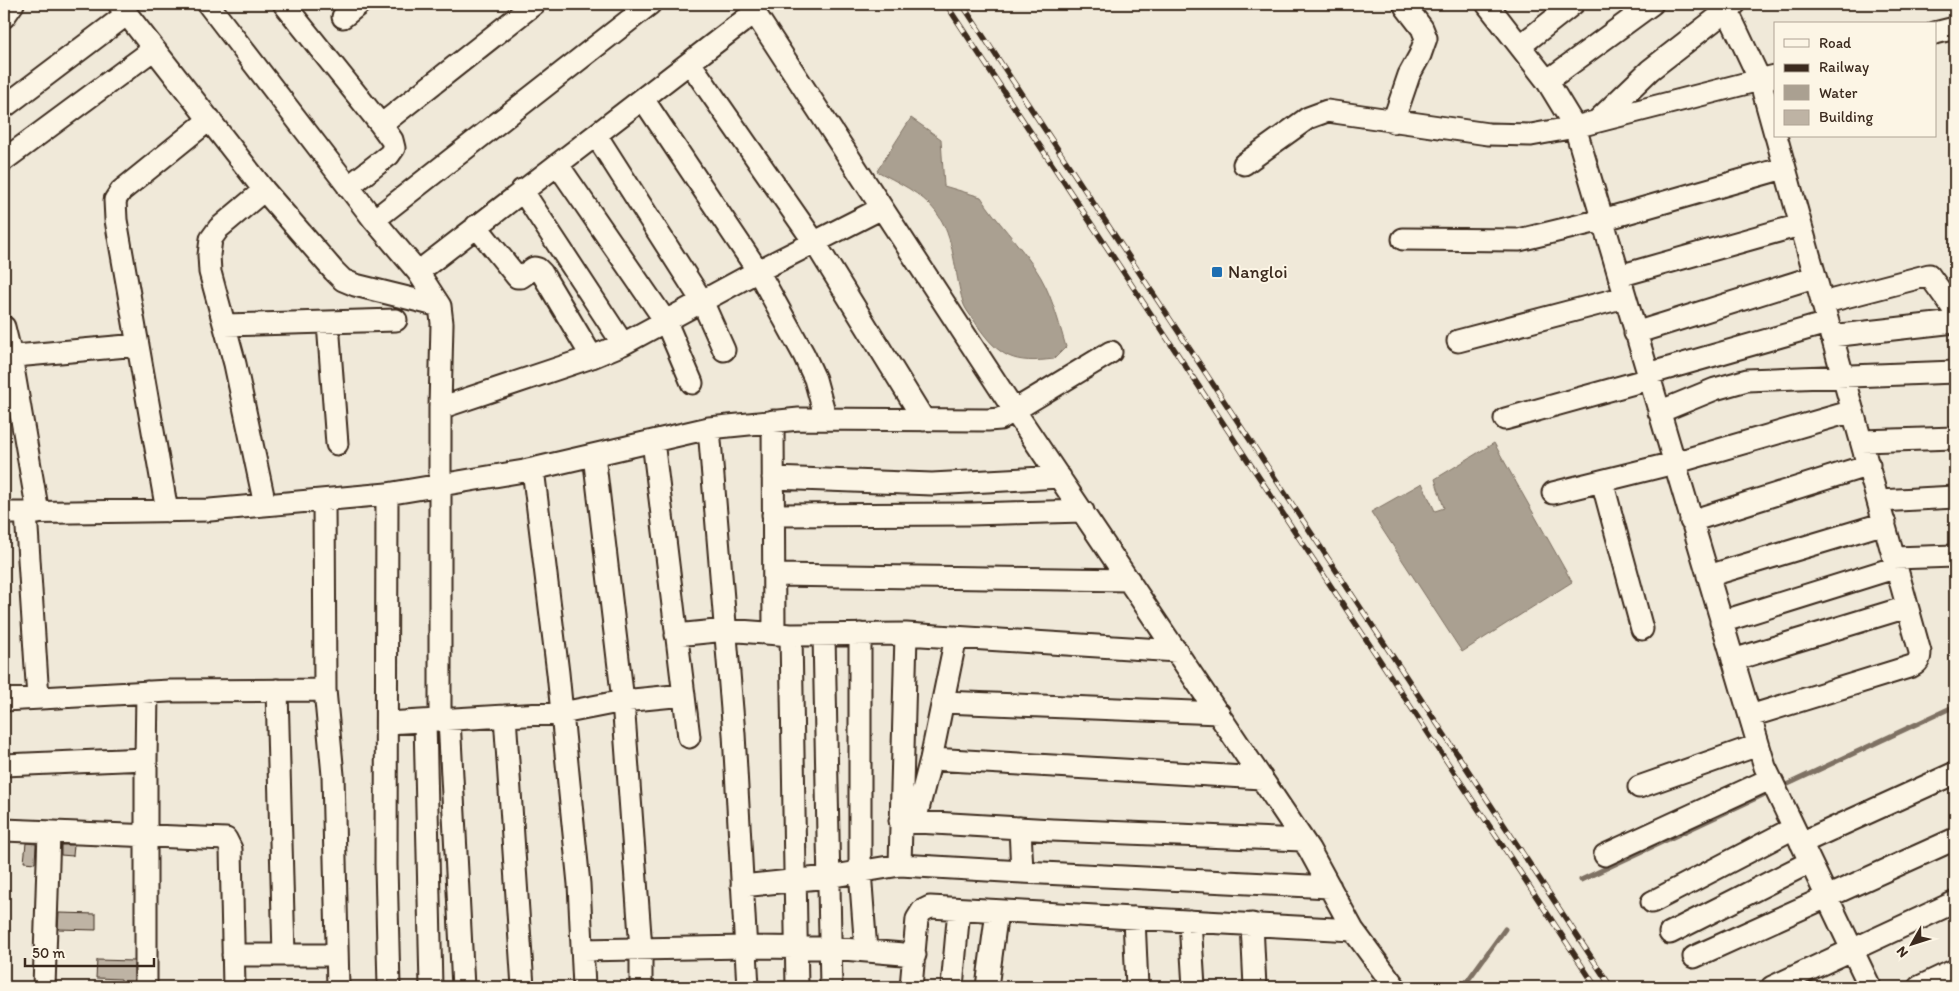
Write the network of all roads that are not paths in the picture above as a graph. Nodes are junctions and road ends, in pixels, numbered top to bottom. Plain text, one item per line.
1 (13, 4) edge
2 (208, 4) edge
3 (284, 4) edge
4 (534, 4) edge
5 (650, 4) edge
6 (1573, 4) edge
7 (1652, 4) edge
8 (1489, 5) edge
9 (1405, 6) dead end
10 (1728, 6) edge
11 (752, 8) edge
12 (123, 9) edge
13 (4, 17) edge
14 (1520, 46) junction
15 (154, 49) junction
16 (690, 63) junction
17 (1768, 78) edge
18 (1547, 81) junction
19 (643, 99) junction
20 (4, 107) edge
21 (210, 119) junction
22 (1598, 120) junction
23 (1774, 121) edge
24 (1394, 122) junction
25 (381, 124) junction
26 (1575, 127) junction
27 (596, 136) junction
28 (1777, 138) edge
29 (4, 160) edge
30 (1244, 164) dead end
31 (558, 165) junction
32 (1784, 168) junction
33 (348, 187) junction
34 (264, 190) junction
35 (522, 190) junction
36 (882, 208) junction
37 (374, 220) junction
38 (1602, 220) junction
39 (1800, 225) junction
40 (476, 226) junction
41 (1403, 239) dead end
42 (815, 243) junction
43 (758, 271) junction
44 (418, 272) junction
45 (1619, 276) junction
46 (1814, 277) junction
47 (1625, 297) junction
48 (702, 301) junction
49 (440, 306) junction
50 (1955, 311) edge
51 (396, 320) dead end
52 (1827, 321) junction
53 (666, 322) junction
54 (1955, 322) edge
55 (328, 323) junction
56 (225, 325) junction
57 (4, 327) edge
58 (1636, 333) junction
59 (1458, 342) dead end
60 (623, 344) junction
61 (138, 345) junction
62 (724, 350) dead end
63 (1111, 352) dead end
64 (7, 357) edge
65 (592, 358) junction
66 (1955, 372) edge
67 (1842, 375) junction
68 (1648, 376) junction
69 (692, 383) dead end
70 (440, 408) junction
71 (1014, 410) junction
72 (1853, 411) junction
73 (1659, 412) junction
74 (826, 419) junction
75 (1505, 419) dead end
76 (924, 420) junction
77 (773, 422) junction
78 (709, 428) junction
79 (1955, 438) edge
80 (653, 441) junction
81 (1862, 441) junction
82 (337, 444) dead end
83 (594, 455) junction
84 (1674, 464) junction
85 (1869, 465) junction
86 (533, 469) junction
87 (1060, 477) junction
88 (773, 478) junction
89 (1602, 481) junction
90 (440, 485) junction
91 (1553, 493) dead end
92 (387, 494) junction
93 (1955, 497) edge
94 (324, 500) junction
95 (1879, 500) junction
96 (265, 505) junction
97 (168, 511) junction
98 (1083, 511) junction
99 (4, 513) edge
100 (32, 513) junction
101 (774, 515) junction
102 (1691, 521) junction
103 (1885, 523) junction
104 (1955, 556) edge
105 (1895, 563) junction
106 (774, 575) junction
107 (1708, 576) junction
108 (1129, 580) junction
109 (1907, 607) junction
110 (1721, 622) junction
111 (1642, 628) dead end
112 (726, 630) junction
113 (783, 634) junction
114 (860, 634) junction
115 (906, 634) junction
116 (676, 635) junction
117 (824, 635) junction
118 (956, 637) junction
119 (1177, 650) junction
120 (1733, 660) junction
121 (277, 690) junction
122 (325, 690) junction
123 (147, 692) junction
124 (684, 695) junction
125 (38, 698) junction
126 (4, 700) edge
127 (623, 701) junction
128 (943, 702) junction
129 (562, 713) junction
130 (1218, 713) junction
131 (505, 716) junction
132 (1750, 716) junction
133 (438, 720) junction
134 (387, 723) junction
135 (689, 736) dead end
136 (1758, 745) junction
137 (146, 759) junction
138 (931, 759) junction
139 (4, 765) edge
140 (1955, 774) edge
141 (1262, 778) junction
142 (1770, 779) junction
143 (1639, 787) dead end
144 (908, 821) junction
145 (1020, 828) junction
146 (4, 830) edge
147 (49, 832) junction
148 (146, 835) junction
149 (1798, 836) junction
150 (1955, 839) edge
151 (1303, 840) junction
152 (1605, 854) dead end
153 (1810, 862) junction
154 (900, 865) junction
155 (860, 871) junction
156 (1022, 872) junction
157 (828, 877) junction
158 (795, 880) junction
159 (742, 886) junction
160 (1330, 887) junction
161 (1827, 898) junction
162 (1652, 902) dead end
163 (1955, 902) edge
164 (959, 909) junction
165 (997, 911) junction
166 (1134, 918) junction
167 (1190, 921) junction
168 (1252, 924) junction
169 (1353, 930) junction
170 (1670, 933) dead end
171 (746, 947) junction
172 (796, 948) junction
173 (831, 948) junction
174 (641, 949) junction
175 (582, 950) junction
176 (1852, 950) junction
177 (866, 951) junction
178 (233, 955) junction
179 (284, 955) junction
180 (337, 955) junction
181 (915, 955) junction
182 (1694, 957) dead end
183 (1955, 970) edge
184 (44, 987) edge
185 (146, 987) edge
186 (234, 987) edge
187 (338, 987) edge
188 (389, 987) edge
189 (431, 987) edge
190 (463, 987) edge
191 (523, 987) edge
192 (584, 987) edge
193 (641, 987) edge
194 (748, 987) edge
195 (797, 987) edge
196 (831, 987) edge
197 (911, 987) edge
198 (952, 987) edge
199 (987, 987) edge
200 (1137, 987) edge
201 (1194, 987) edge
202 (1255, 987) edge
203 (1394, 987) edge
204 (1772, 987) edge
205 (1870, 987) edge
206 (1918, 987) edge

1 - 13 street
2 - 33 street
3 - 25 street
4 - 25 street
5 - 37 street
6 - 14 street
7 - 18 street
8 - 14 street
9 - 24 street
10 - 17 street
10 - 22 street
11 - 16 street
11 - 36 street
12 - 15 street
12 - 20 street
14 - 18 street
15 - 21 street
15 - 29 street
16 - 19 street
16 - 42 street
17 - 22 street
17 - 23 street
18 - 26 street
19 - 27 street
19 - 43 street
21 - 34 street
21 - 61 street
22 - 26 street
24 - 26 street
24 - 30 street
25 - 33 street
26 - 38 street
27 - 31 street
27 - 48 street
28 - 32 street
31 - 35 street
31 - 53 street
32 - 38 street
32 - 39 street
33 - 37 street
34 - 49 street
34 - 56 street
35 - 40 street
35 - 60 street
36 - 42 street
36 - 71 street
37 - 44 street
38 - 41 street
38 - 45 street
39 - 45 street
39 - 46 street
40 - 44 street
40 - 65 street
42 - 43 street
42 - 76 street
43 - 48 street
43 - 74 street
44 - 49 street
45 - 47 street
46 - 52 street
46 - 58 street
47 - 58 street
47 - 59 street
48 - 53 street
48 - 62 street
49 - 70 street
50 - 52 street
51 - 55 street
52 - 54 street
52 - 67 street
52 - 68 street
53 - 60 street
53 - 69 street
55 - 56 street
55 - 82 street
56 - 96 street
57 - 64 street
58 - 68 street
60 - 65 street
61 - 64 street
61 - 97 street
63 - 71 street
64 - 100 street
65 - 70 street
66 - 67 street
67 - 72 street
67 - 73 street
68 - 73 street
68 - 75 street
70 - 90 street
71 - 76 street
71 - 87 street
72 - 81 street
72 - 84 street
73 - 84 street
74 - 76 street
74 - 77 street
77 - 78 street
77 - 88 street
78 - 80 street
78 - 112 street
79 - 81 street
80 - 83 street
80 - 116 street
81 - 85 street
83 - 86 street
83 - 127 street
84 - 89 street
84 - 102 street
85 - 95 street
85 - 102 street
86 - 90 street
86 - 129 street
87 - 88 street
87 - 98 street
88 - 101 street
89 - 91 street
89 - 111 street
90 - 92 street
90 - 133 street
92 - 94 street
92 - 134 street
93 - 95 street
94 - 96 street
94 - 122 street
95 - 103 street
96 - 97 street
97 - 100 street
98 - 101 street
98 - 108 street
99 - 100 street
100 - 125 street
101 - 106 street
102 - 107 street
103 - 105 street
103 - 107 street
104 - 105 street
105 - 109 street
105 - 110 street
106 - 108 street
106 - 113 street
107 - 110 street
108 - 119 street
109 - 120 street
109 - 132 street
110 - 120 street
112 - 113 street
112 - 116 street
112 - 159 street
113 - 117 street
113 - 158 street
114 - 115 street
114 - 117 street
114 - 155 street
115 - 118 street
115 - 144 street
116 - 124 street
117 - 157 street
118 - 119 street
118 - 128 street
119 - 130 street
120 - 132 street
121 - 122 street
121 - 123 street
121 - 179 street
122 - 180 street
123 - 125 street
123 - 137 street
124 - 127 street
124 - 135 street
125 - 126 street
127 - 129 street
127 - 174 street
128 - 130 street
128 - 138 street
129 - 131 street
129 - 175 street
130 - 141 street
131 - 133 street
131 - 191 street
132 - 136 street
133 - 134 street
133 - 189 street
133 - 190 street
134 - 188 street
136 - 142 street
136 - 143 street
137 - 139 street
137 - 148 street
138 - 141 street
138 - 144 street
140 - 149 street
141 - 151 street
142 - 149 street
142 - 152 street
144 - 145 street
144 - 154 street
145 - 151 street
145 - 156 street
146 - 147 street
147 - 148 street
147 - 184 street
148 - 178 street
148 - 185 street
149 - 153 street
149 - 162 street
150 - 161 street
151 - 160 street
153 - 161 street
153 - 170 street
154 - 155 street
154 - 156 street
155 - 157 street
155 - 177 street
156 - 160 street
157 - 158 street
157 - 173 street
158 - 159 street
158 - 172 street
159 - 171 street
160 - 169 street
161 - 176 street
161 - 182 street
163 - 176 street
164 - 165 street
164 - 181 street
164 - 198 street
165 - 166 street
165 - 199 street
166 - 167 street
166 - 200 street
167 - 168 street
167 - 201 street
168 - 169 street
168 - 202 street
169 - 203 street
171 - 172 street
171 - 174 street
171 - 194 street
172 - 173 street
172 - 195 street
173 - 177 street
173 - 196 street
174 - 175 street
174 - 193 street
175 - 192 street
176 - 204 street
176 - 205 street
177 - 181 street
178 - 179 street
178 - 186 street
179 - 180 street
180 - 187 street
181 - 197 street
183 - 206 street

